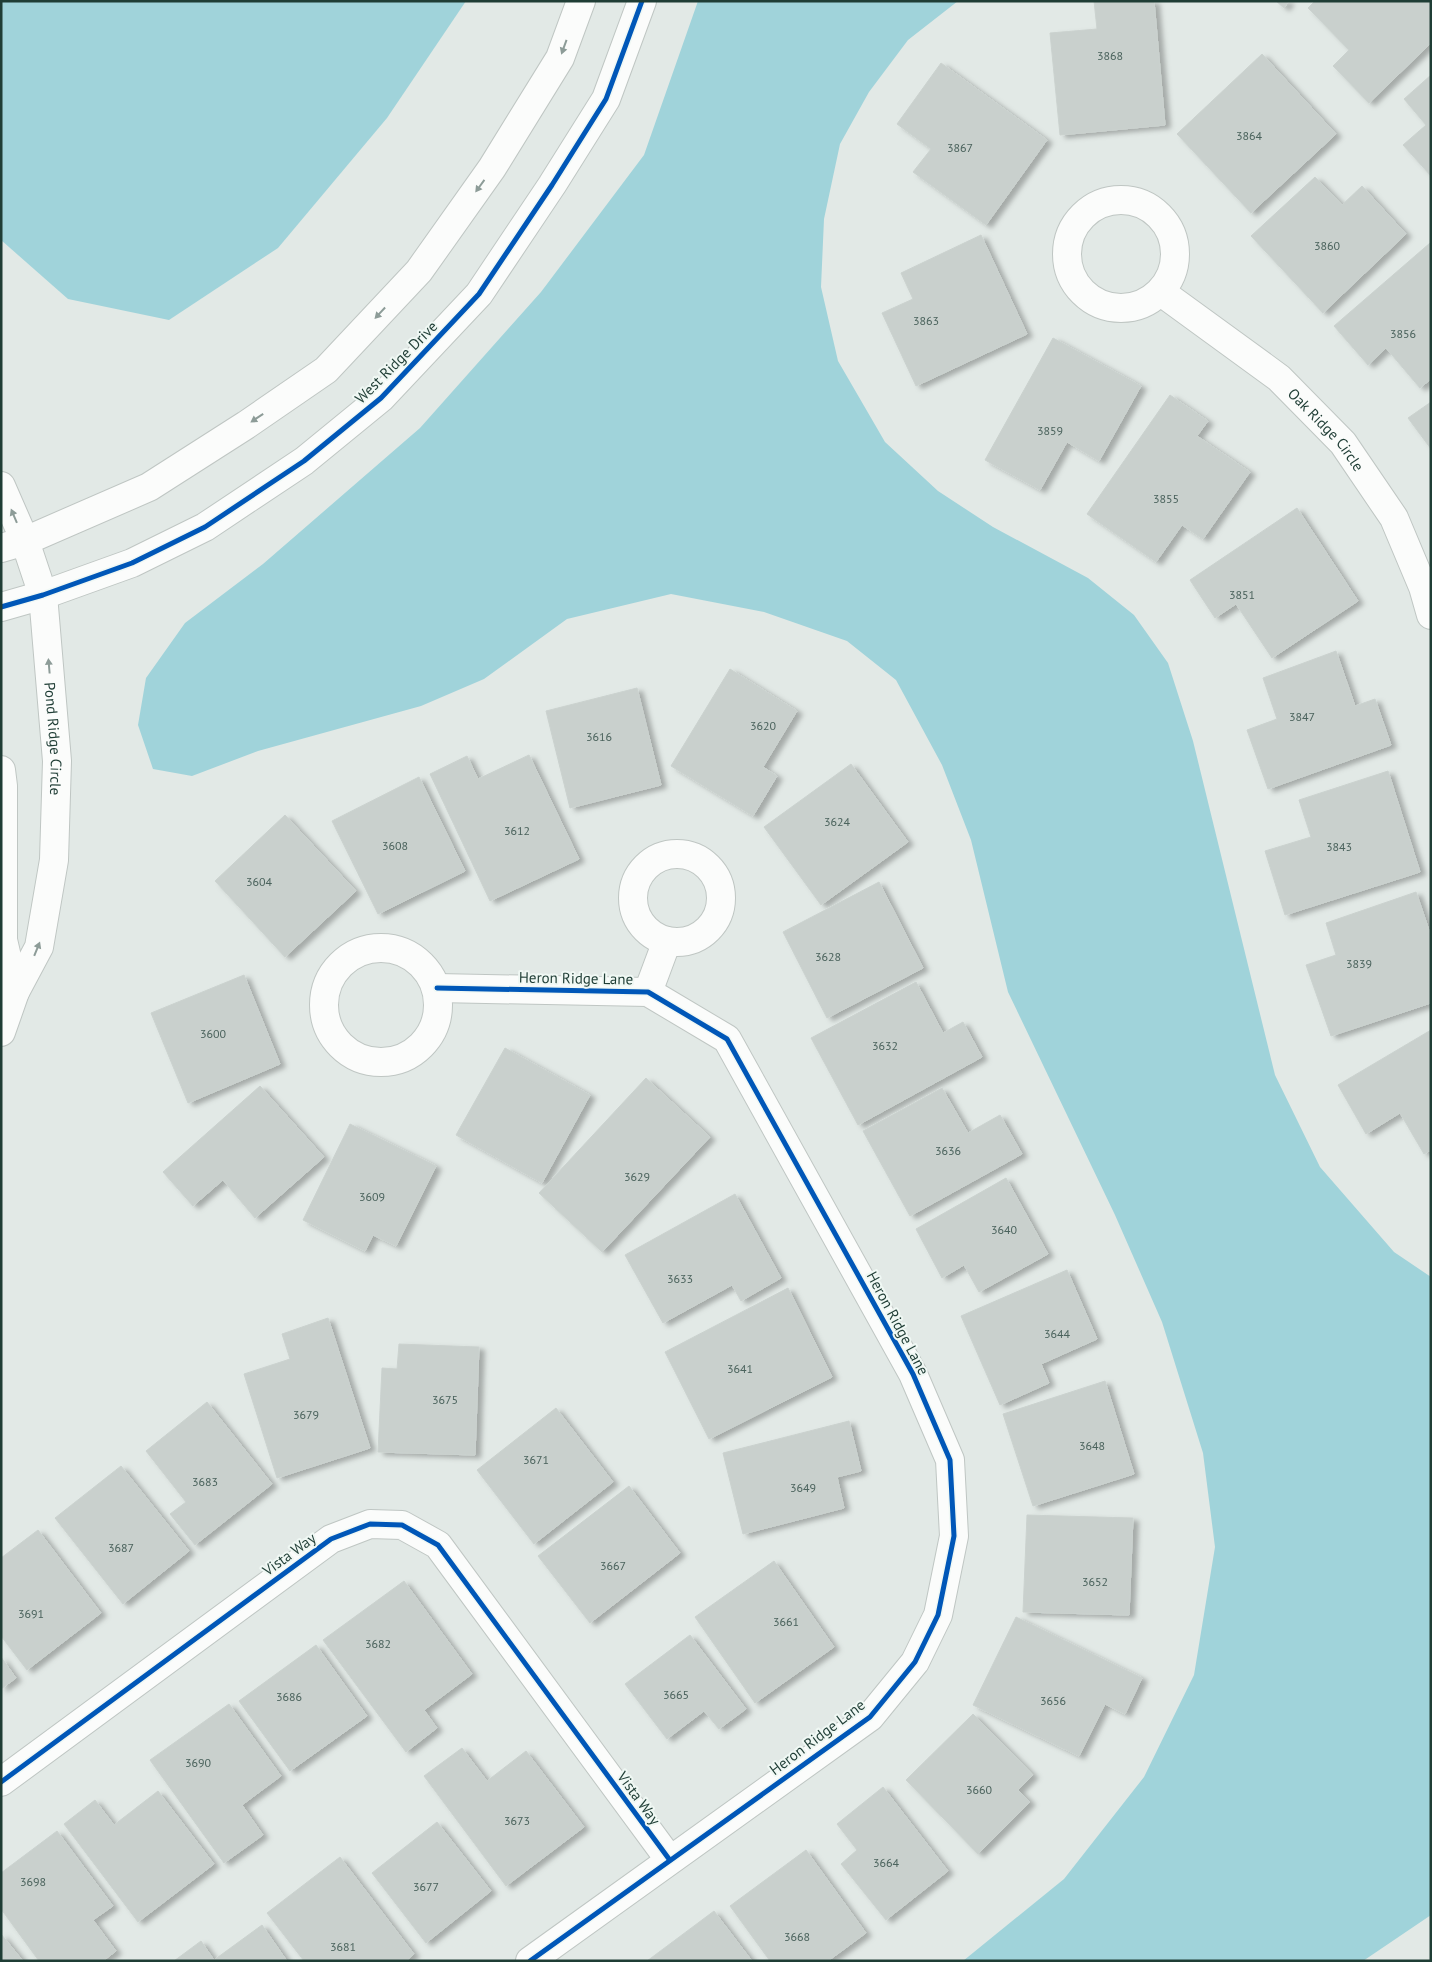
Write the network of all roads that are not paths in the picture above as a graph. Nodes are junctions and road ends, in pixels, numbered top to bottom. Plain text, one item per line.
1 (581, 1) edge
2 (642, 1) edge
3 (1161, 292) dead end
4 (1, 486) edge
5 (13, 545) edge
6 (43, 595) junction
7 (1, 608) edge
8 (1431, 615) edge
9 (1, 770) edge
10 (667, 941) dead end
11 (437, 988) junction
12 (15, 992) junction
13 (648, 992) junction
14 (1, 1032) edge
15 (1, 1782) edge
16 (669, 1859) junction
17 (530, 1961) edge

1 -> 5 street
2 - 6 street, West Ridge Drive
3 - 8 street, Oak Ridge Circle
5 -> 4 street, Pond Ridge Circle
5 - 6 street, Pond Ridge Circle
6 - 7 street, West Ridge Drive
12 -> 6 street, Pond Ridge Circle
9 - 12 street
10 - 13 street
11 - 11 street
11 - 13 street, Heron Ridge Lane
12 - 14 street, Pond Ridge Circle
13 - 16 street, Heron Ridge Lane
15 - 16 street, Vista Way
16 - 17 street, Heron Ridge Lane

